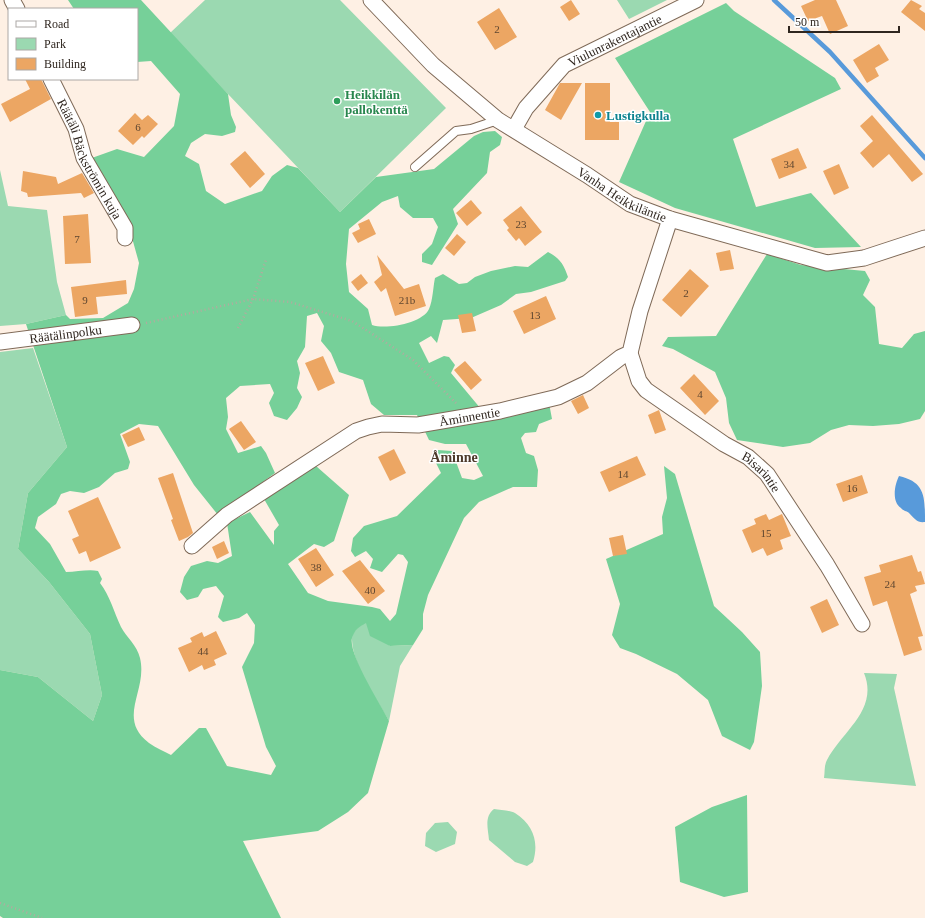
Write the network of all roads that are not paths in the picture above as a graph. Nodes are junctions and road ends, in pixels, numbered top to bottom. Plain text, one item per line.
1 (371, 0) edge
2 (696, 0) edge
3 (52, 80) edge
4 (498, 120) junction
5 (514, 129) junction
6 (415, 167) dead end
7 (670, 219) junction
8 (125, 238) dead end
9 (925, 238) edge
10 (132, 325) road end
11 (0, 342) edge
12 (630, 353) junction
13 (192, 546) dead end
14 (862, 624) dead end

1 - 4 street, Vanha Heikkiläntie
2 - 5 street, Viulunrakentajantie
3 - 8 street, Räätäli Bäckströmin kuja
4 - 5 street, Vanha Heikkiläntie
4 - 6 lane
5 - 7 street, Vanha Heikkiläntie
7 - 9 street, Vanha Heikkiläntie
7 - 12 street
10 - 11 street, Räätälinpolku
12 - 13 street, Åminnentie
12 - 14 street, Bisarintie

